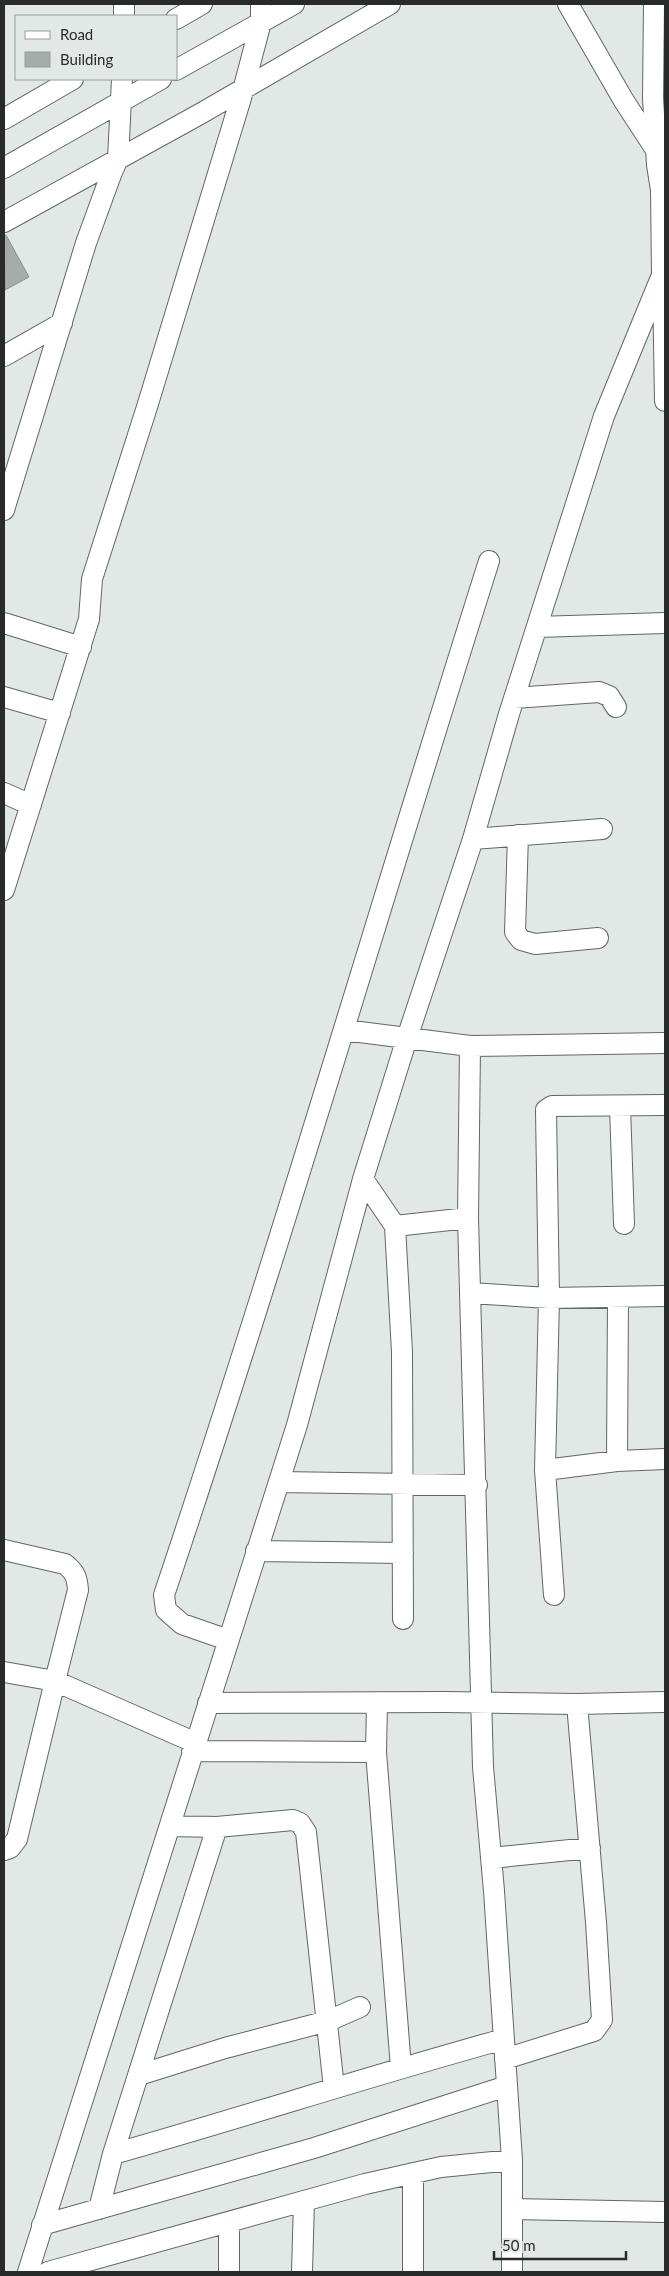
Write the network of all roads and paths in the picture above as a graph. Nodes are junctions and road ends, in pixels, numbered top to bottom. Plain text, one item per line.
1 (202, 4) edge
2 (294, 4) edge
3 (390, 4) edge
4 (568, 4) edge
5 (654, 4) edge
6 (261, 13) edge
7 (178, 18) edge
8 (659, 37) edge
9 (178, 69) edge
10 (71, 80) edge
11 (122, 80) edge
12 (159, 80) edge
13 (243, 89) junction
14 (120, 102) junction
15 (4, 119) edge
16 (656, 150) junction
17 (118, 159) junction
18 (4, 168) edge
19 (663, 190) edge
20 (4, 222) edge
21 (662, 275) junction
22 (62, 323) junction
23 (4, 356) edge
24 (665, 401) edge
25 (4, 510) edge
26 (489, 561) dead end
27 (4, 623) edge
28 (665, 623) edge
29 (537, 627) junction
30 (80, 647) junction
31 (4, 697) edge
32 (514, 698) junction
33 (616, 707) dead end
34 (60, 713) junction
35 (4, 793) edge
36 (31, 805) junction
37 (602, 829) dead end
38 (518, 835) junction
39 (473, 839) junction
40 (4, 890) edge
41 (598, 938) dead end
42 (344, 1030) junction
43 (407, 1038) junction
44 (665, 1043) edge
45 (470, 1046) junction
46 (665, 1105) edge
47 (620, 1106) junction
48 (363, 1179) junction
49 (468, 1218) junction
50 (624, 1224) dead end
51 (395, 1226) junction
52 (470, 1293) junction
53 (665, 1296) edge
54 (618, 1297) junction
55 (549, 1298) junction
56 (665, 1459) edge
57 (617, 1461) junction
58 (546, 1470) junction
59 (279, 1482) junction
60 (403, 1484) junction
61 (477, 1486) junction
62 (4, 1550) edge
63 (256, 1551) junction
64 (403, 1553) junction
65 (554, 1595) dead end
66 (404, 1619) dead end
67 (228, 1640) junction
68 (4, 1672) edge
69 (54, 1681) junction
70 (665, 1702) edge
71 (208, 1703) junction
72 (377, 1703) junction
73 (481, 1703) junction
74 (577, 1704) junction
75 (194, 1747) junction
76 (376, 1752) junction
77 (170, 1826) junction
78 (217, 1827) junction
79 (590, 1848) junction
80 (4, 1850) edge
81 (491, 1858) junction
82 (360, 2007) dead end
83 (328, 2022) junction
84 (504, 2039) junction
85 (505, 2059) junction
86 (401, 2068) junction
87 (138, 2075) junction
88 (507, 2086) junction
89 (334, 2088) junction
90 (113, 2154) junction
91 (512, 2160) junction
92 (413, 2173) junction
93 (304, 2201) junction
94 (99, 2209) junction
95 (512, 2209) junction
96 (665, 2212) edge
97 (229, 2223) junction
98 (41, 2230) junction
99 (31, 2264) edge
100 (48, 2272) edge
101 (229, 2272) edge
102 (302, 2272) edge
103 (413, 2272) edge
104 (512, 2272) edge

1 - 7 street
2 - 6 street
3 - 13 street
4 - 16 street
5 - 8 street
6 - 9 street
6 - 13 street
8 - 16 street
10 - 15 street
11 - 14 street
12 - 14 street
13 - 17 street
13 - 30 street
14 - 17 street
14 - 18 street
16 - 19 street
17 - 20 street
17 - 22 street
19 - 21 street
21 - 24 street
21 - 29 street
22 - 23 street
22 - 25 street
26 - 42 street
27 - 30 street
28 - 29 street
29 - 32 street
30 - 34 street
31 - 34 street
32 - 33 street
32 - 39 street
34 - 36 street
35 - 36 street
36 - 40 street
37 - 38 street
38 - 39 street
38 - 41 street
39 - 43 street
42 - 43 street
42 - 67 street
43 - 45 street
43 - 48 street
44 - 45 street
45 - 49 street
46 - 47 street
47 - 50 street
47 - 55 street
48 - 51 street
48 - 59 street
49 - 51 street
49 - 52 street
51 - 60 street
52 - 55 street
52 - 61 street
53 - 54 street
54 - 55 street
54 - 57 street
55 - 58 street
56 - 57 street
57 - 58 street
58 - 65 street
59 - 60 street
59 - 63 street
60 - 61 street
60 - 64 street
61 - 73 street
62 - 69 street
63 - 64 street
63 - 67 street
64 - 66 street
67 - 71 street
68 - 69 street
69 - 75 street
69 - 80 street
70 - 74 street
71 - 72 street
71 - 75 street
72 - 73 street
72 - 76 street
73 - 74 street
73 - 81 street
74 - 79 street
75 - 76 street
75 - 77 street
76 - 86 street
77 - 78 street
77 - 98 street
78 - 83 street
78 - 87 street
79 - 81 street
79 - 85 street
81 - 84 street
82 - 83 street
83 - 87 street
83 - 89 street
84 - 85 street
84 - 86 street
85 - 88 street
86 - 89 street
87 - 90 street
88 - 91 street
88 - 94 street
89 - 90 street
90 - 94 street
91 - 92 street
91 - 95 street
92 - 93 street
92 - 103 street
93 - 97 street
93 - 102 street
94 - 98 street
95 - 96 street
95 - 104 street
97 - 100 street
97 - 101 street
98 - 99 street

